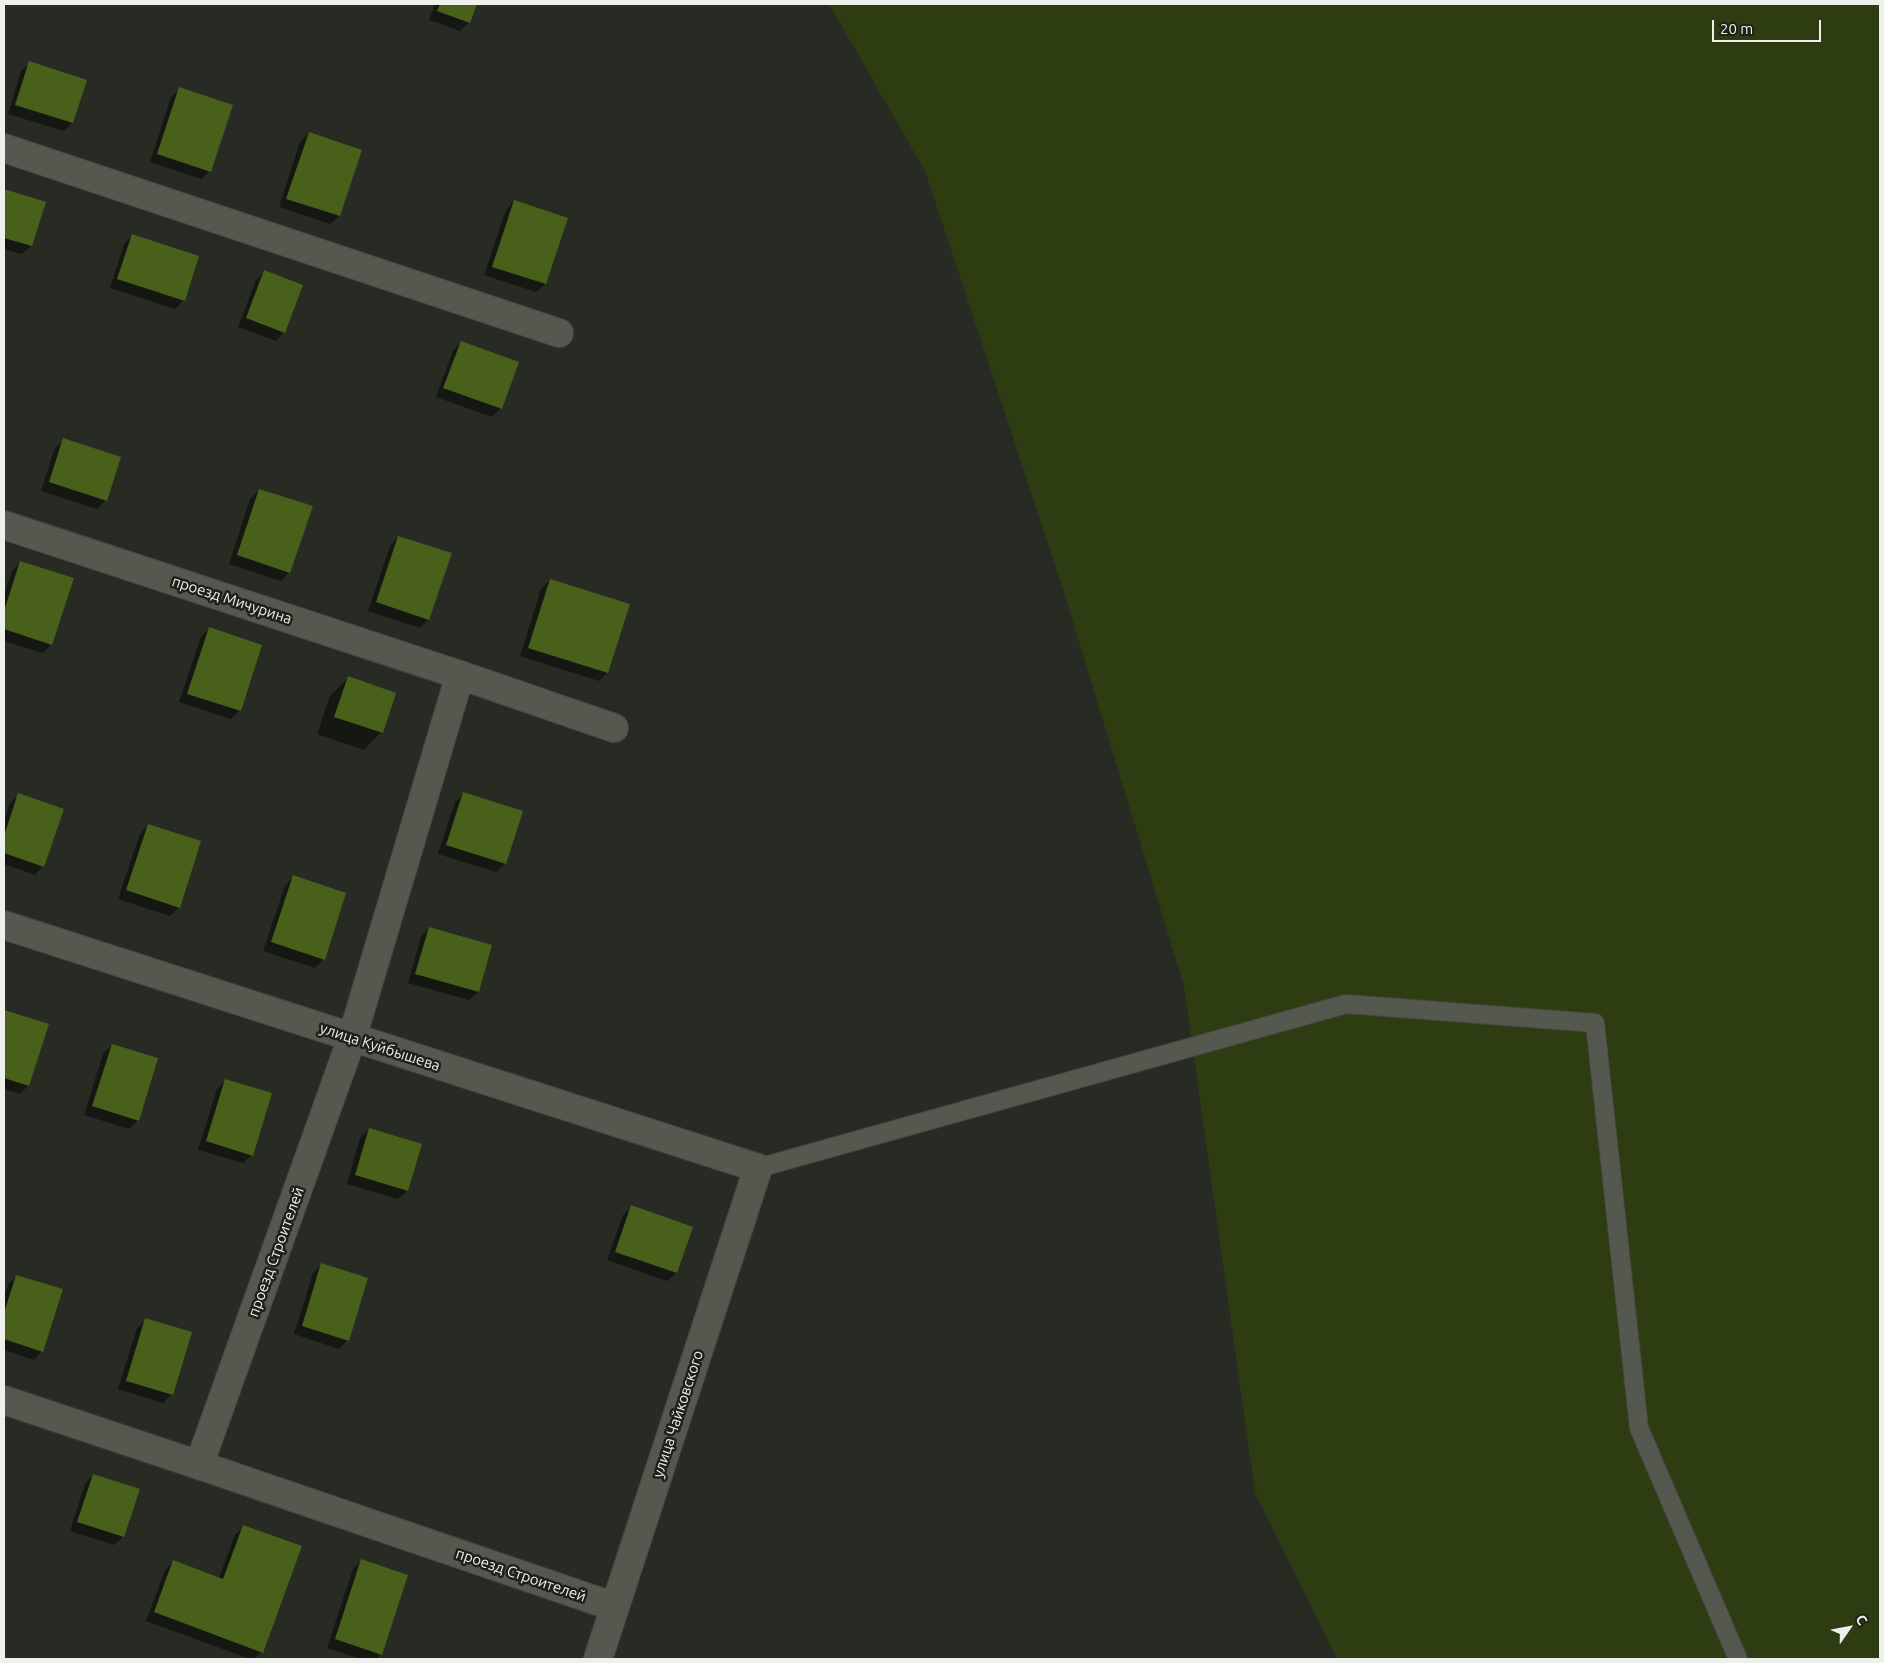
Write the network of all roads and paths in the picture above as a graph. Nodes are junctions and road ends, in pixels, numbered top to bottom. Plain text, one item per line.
1 (4, 148) edge
2 (559, 333) dead end
3 (4, 525) edge
4 (460, 675) junction
5 (614, 728) dead end
6 (4, 925) edge
7 (352, 1038) junction
8 (758, 1168) junction
9 (4, 1400) edge
10 (199, 1465) junction
11 (615, 1608) junction
12 (598, 1659) edge
13 (1738, 1659) edge

1 - 2 street
3 - 4 street, проезд Мичурина
4 - 5 street, проезд Мичурина
4 - 7 street
6 - 7 street, улица Куйбышева
7 - 8 street, улица Куйбышева
7 - 10 street, проезд Строителей
8 - 11 street, улица Чайковского
8 - 13 lane
9 - 10 street, проезд Строителей
10 - 11 street, проезд Строителей
11 - 12 street, улица Чайковского

